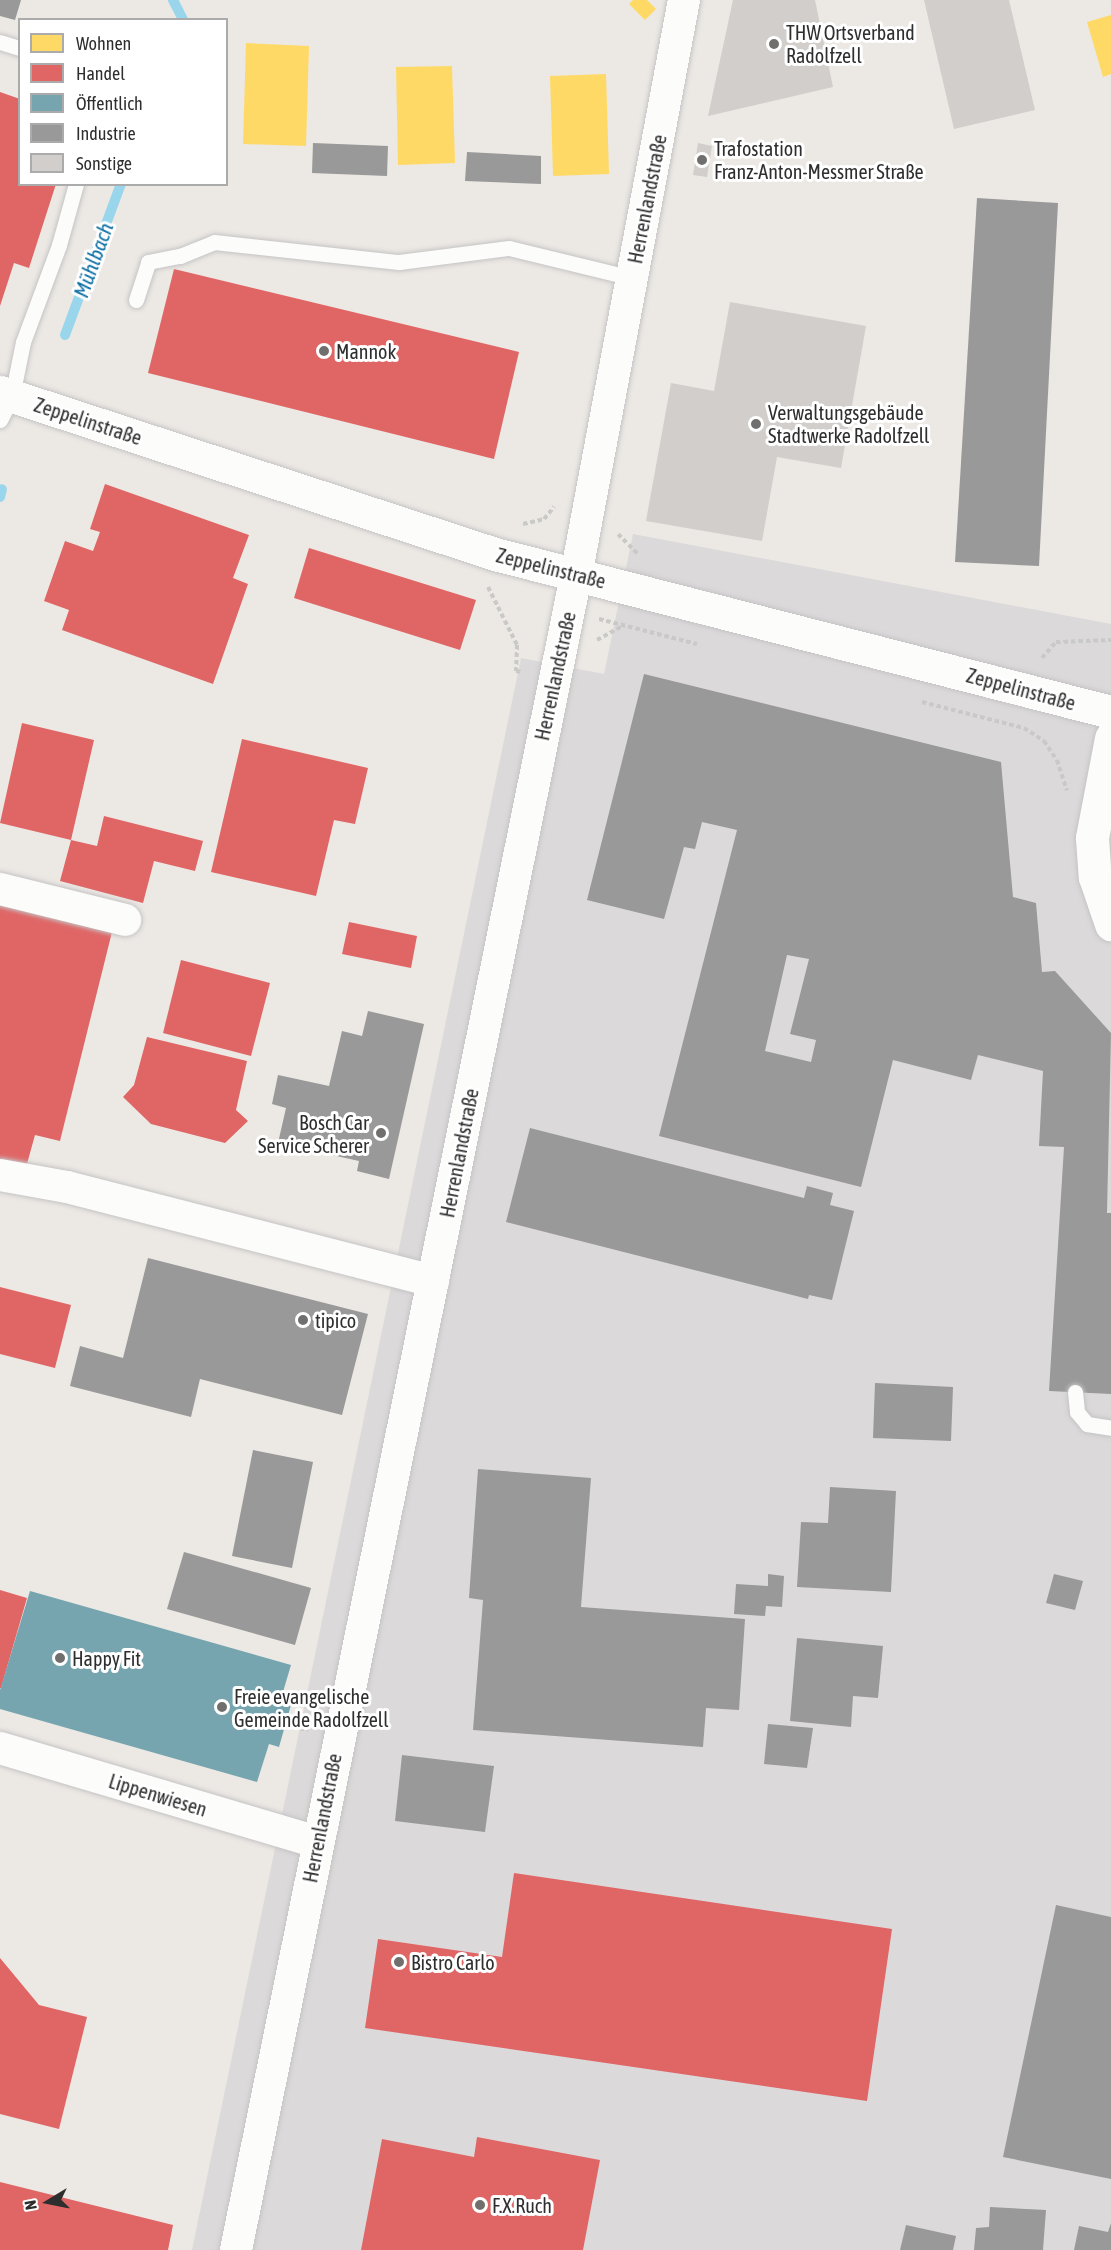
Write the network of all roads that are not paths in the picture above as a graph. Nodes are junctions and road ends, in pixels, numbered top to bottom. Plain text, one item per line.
1 (684, 0) edge
2 (0, 42) edge
3 (18, 47) edge
4 (75, 186) edge
5 (632, 278) junction
6 (136, 300) dead end
7 (4, 403) edge
8 (576, 576) junction
9 (1111, 712) edge
10 (1111, 738) edge
11 (0, 889) edge
12 (125, 920) dead end
13 (1111, 924) edge
14 (0, 1175) edge
15 (433, 1281) junction
16 (1075, 1392) dead end
17 (1111, 1428) edge
18 (0, 1748) edge
19 (317, 1842) junction
20 (236, 2250) edge

1 - 5 street, Herrenlandstraße
2 - 3 lane
4 - 7 lane
5 - 6 lane
5 - 8 street, Herrenlandstraße
7 - 8 main road, Zeppelinstraße
8 - 9 main road, Zeppelinstraße
8 - 15 street, Herrenlandstraße
10 - 13 main road
11 - 12 street
14 - 15 street
15 - 19 street, Herrenlandstraße
16 - 17 lane
18 - 19 street, Lippenwiesen
19 - 20 street, Herrenlandstraße

